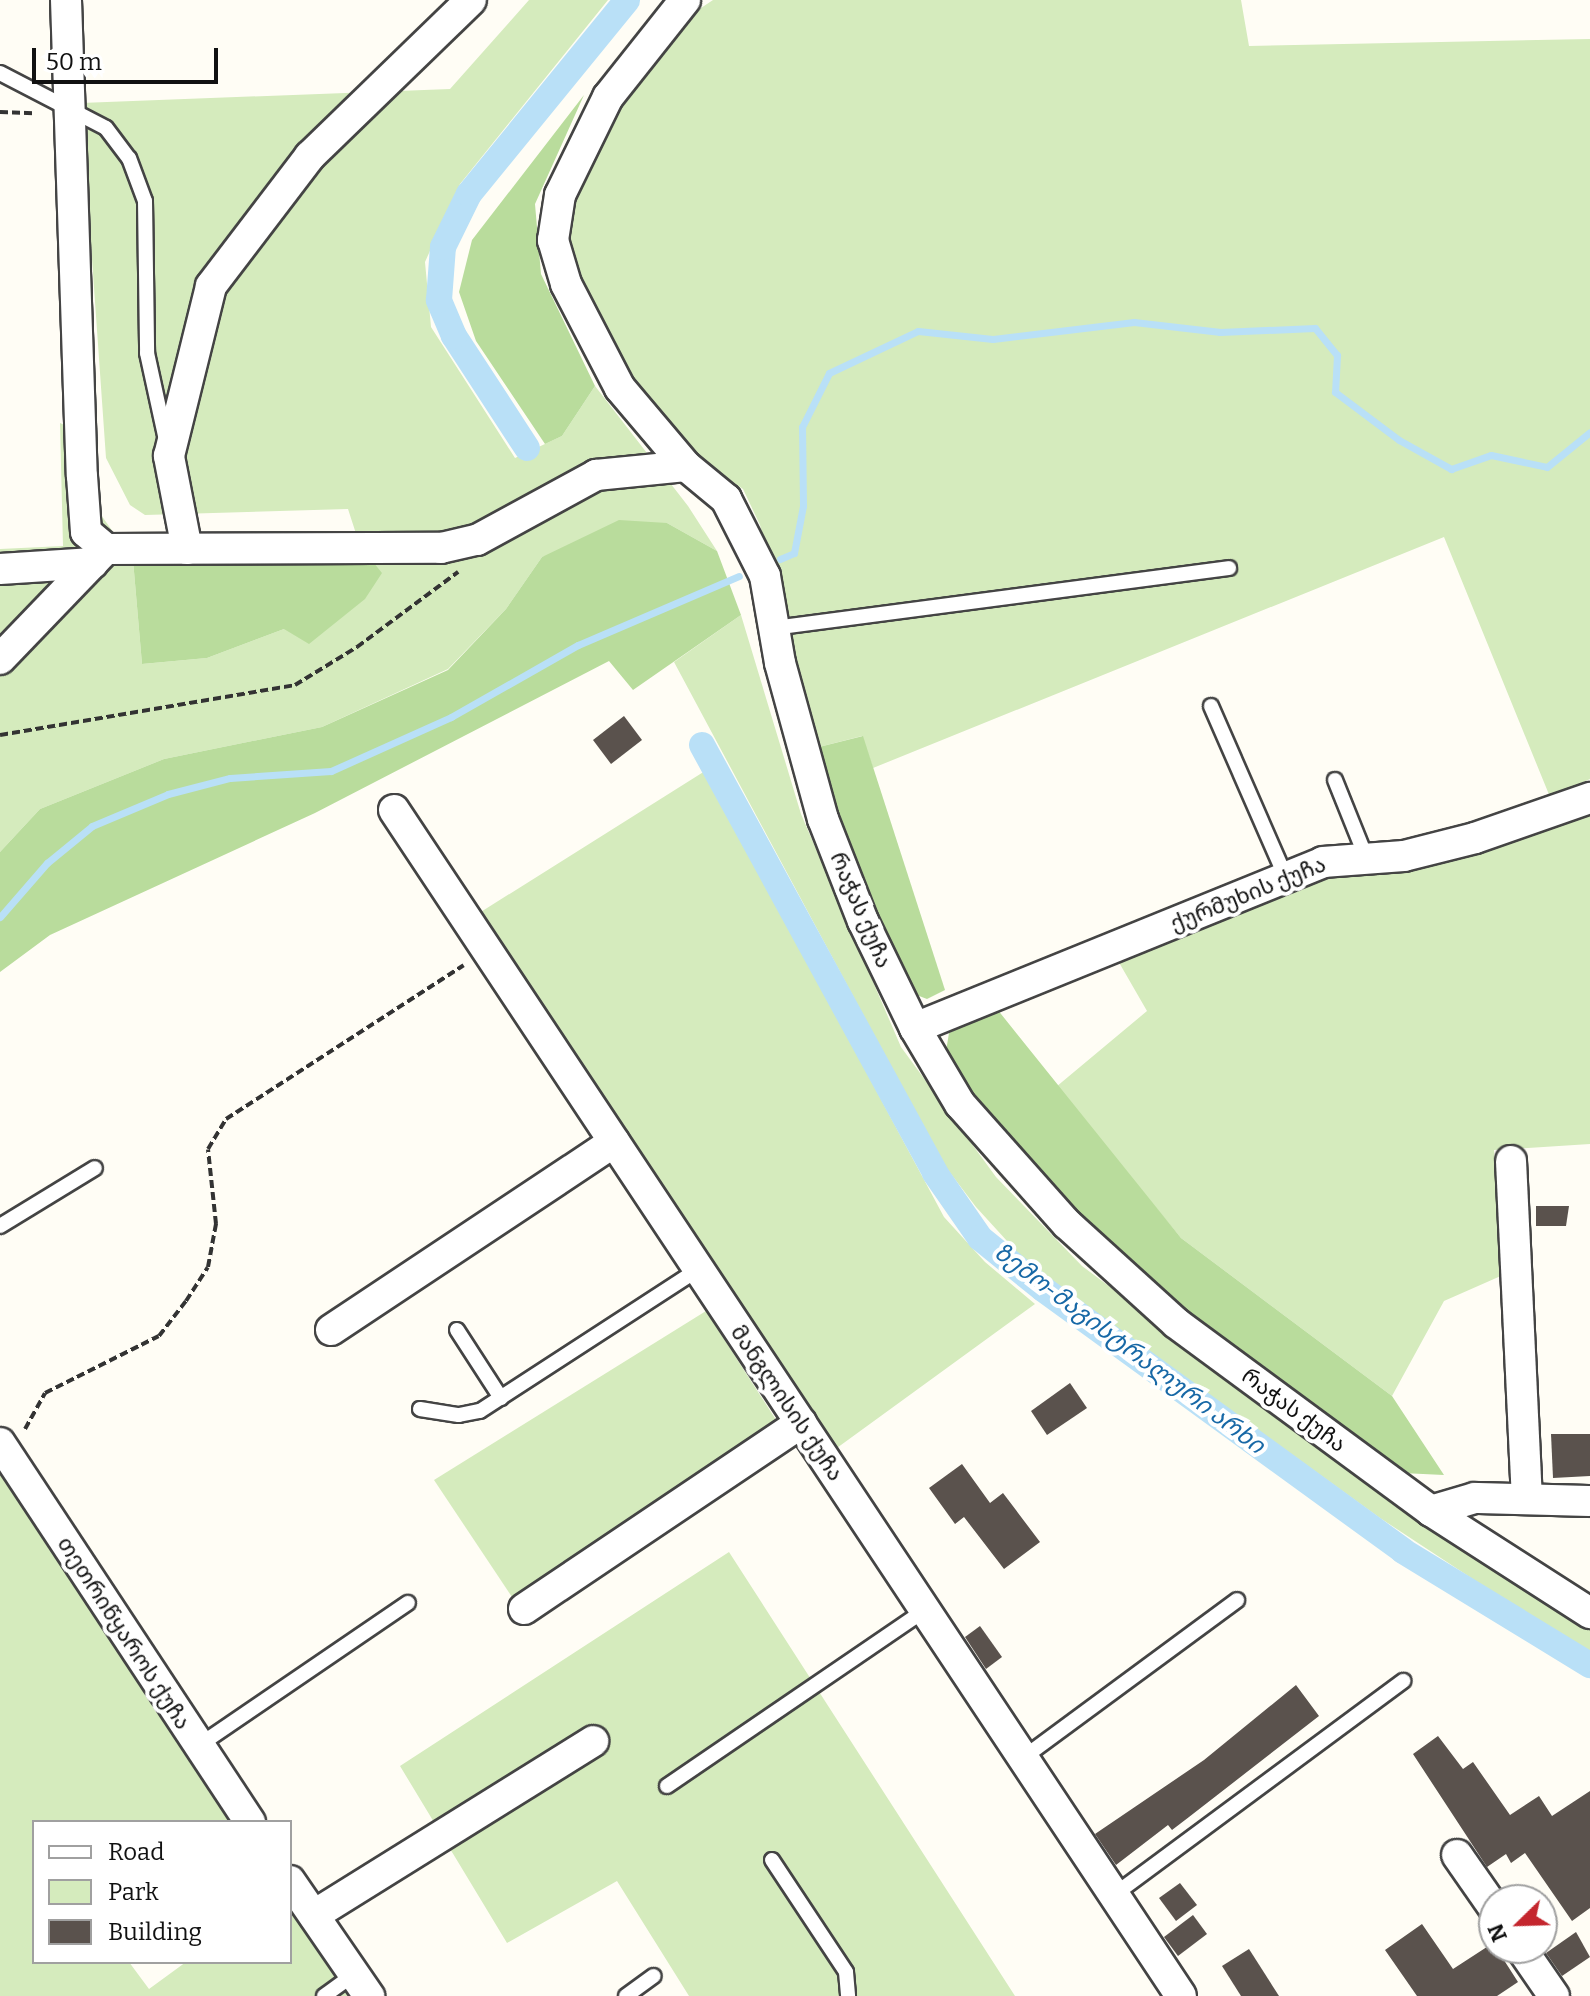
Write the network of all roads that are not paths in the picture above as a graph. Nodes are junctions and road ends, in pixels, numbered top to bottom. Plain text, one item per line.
1 (66, 0) edge
2 (471, 0) edge
3 (685, 0) edge
4 (0, 73) edge
5 (72, 112) junction
6 (169, 456) junction
7 (686, 466) junction
8 (187, 549) junction
9 (100, 556) junction
10 (1229, 568) dead end
11 (0, 569) edge
12 (774, 628) junction
13 (0, 659) edge
14 (1211, 706) dead end
15 (1335, 780) dead end
16 (1590, 798) edge
17 (394, 810) dead end
18 (1366, 857) junction
19 (1286, 878) junction
20 (915, 1028) junction
21 (614, 1142) junction
22 (1511, 1161) dead end
23 (95, 1168) dead end
24 (0, 1226) edge
25 (699, 1269) junction
26 (331, 1330) dead end
27 (457, 1330) dead end
28 (501, 1398) junction
29 (420, 1409) dead end
30 (801, 1423) junction
31 (8, 1454) edge
32 (1527, 1499) junction
33 (1590, 1501) edge
34 (1431, 1511) junction
35 (1237, 1600) dead end
36 (408, 1603) dead end
37 (524, 1609) dead end
38 (925, 1610) junction
39 (1590, 1613) edge
40 (1403, 1681) dead end
41 (593, 1741) dead end
42 (198, 1747) junction
43 (1023, 1758) junction
44 (667, 1786) dead end
45 (249, 1820) edge
46 (1457, 1855) dead end
47 (772, 1860) dead end
48 (292, 1884) edge
49 (1478, 1885) edge
50 (1114, 1895) junction
51 (314, 1915) junction
52 (1532, 1964) edge
53 (654, 1976) dead end
54 (362, 1985) edge
55 (324, 1996) edge
56 (626, 1996) edge
57 (848, 1996) edge
58 (1181, 1996) edge
59 (1554, 1996) edge

1 - 5 street
2 - 6 street
3 - 7 street, რაჭას ქუჩა
4 - 5 lane
5 - 6 lane
5 - 9 street
6 - 8 street
7 - 8 street
7 - 12 street, რაჭას ქუჩა
8 - 9 street
9 - 11 street
9 - 13 street
10 - 12 lane
12 - 20 street, რაჭას ქუჩა
14 - 19 lane
15 - 18 lane
16 - 18 street, ქურმუხის ქუჩა
17 - 21 street, მანგლისის ქუჩა
18 - 19 street, ქურმუხის ქუჩა
19 - 20 street, ქურმუხის ქუჩა
20 - 34 street, რაჭას ქუჩა
21 - 25 street, მანგლისის ქუჩა
21 - 26 street
22 - 32 street
23 - 24 lane
25 - 28 lane
25 - 30 street, მანგლისის ქუჩა
27 - 28 lane
28 - 29 lane
30 - 37 street
30 - 38 street, მანგლისის ქუჩა
31 - 42 street, თეთრიწყაროს ქუჩა
32 - 33 street
32 - 34 street
34 - 39 street, რაჭას ქუჩა
35 - 43 lane
36 - 42 lane
38 - 43 street, მანგლისის ქუჩა
38 - 44 lane
40 - 50 lane
41 - 51 street
42 - 45 street, თეთრიწყაროს ქუჩა
43 - 50 street, მანგლისის ქუჩა
46 - 49 street
47 - 57 lane
48 - 51 street
50 - 58 street, მანგლისის ქუჩა
51 - 54 street
52 - 59 street
53 - 56 lane
54 - 55 lane

